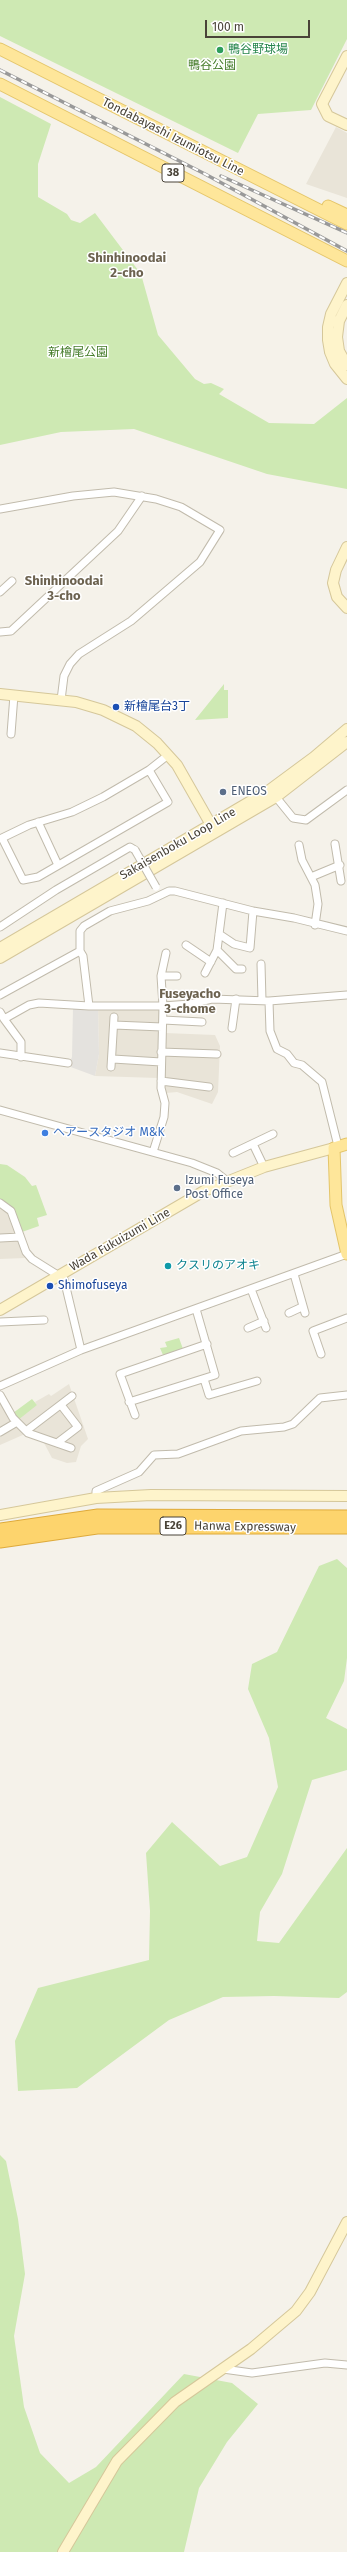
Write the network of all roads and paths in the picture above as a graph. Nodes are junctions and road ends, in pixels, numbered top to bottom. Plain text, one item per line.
1 (0, 49) edge
2 (347, 56) edge
3 (0, 84) edge
4 (347, 125) edge
5 (242, 172) junction
6 (347, 215) edge
7 (347, 224) edge
8 (346, 266) edge
9 (347, 283) edge
10 (347, 305) edge
11 (347, 365) edge
12 (347, 379) edge
13 (142, 496) junction
14 (0, 510) edge
15 (347, 547) edge
16 (12, 581) dead end
17 (0, 592) edge
18 (347, 608) edge
19 (0, 632) edge
20 (0, 694) edge
21 (14, 695) junction
22 (60, 700) junction
23 (347, 729) edge
24 (11, 734) dead end
25 (347, 742) edge
26 (168, 755) junction
27 (149, 770) junction
28 (347, 790) edge
29 (276, 797) junction
30 (38, 822) junction
31 (214, 829) junction
32 (335, 844) dead end
33 (299, 845) dead end
34 (58, 865) junction
35 (340, 865) junction
36 (311, 877) junction
37 (341, 881) dead end
38 (161, 894) junction
39 (223, 903) junction
40 (253, 911) junction
41 (315, 924) junction
42 (0, 927) edge
43 (347, 931) edge
44 (219, 934) junction
45 (186, 945) dead end
46 (0, 948) edge
47 (216, 950) junction
48 (80, 951) junction
49 (166, 953) dead end
50 (0, 958) edge
51 (211, 962) junction
52 (261, 964) dead end
53 (242, 969) dead end
54 (205, 973) dead end
55 (161, 976) junction
56 (177, 976) dead end
57 (0, 995) edge
58 (347, 995) edge
59 (236, 999) junction
60 (265, 1000) junction
61 (89, 1006) junction
62 (163, 1006) junction
63 (0, 1012) edge
64 (114, 1018) dead end
65 (4, 1020) junction
66 (202, 1022) dead end
67 (163, 1023) junction
68 (114, 1025) junction
69 (232, 1028) dead end
70 (161, 1052) junction
71 (0, 1053) edge
72 (217, 1054) dead end
73 (20, 1057) junction
74 (113, 1059) junction
75 (161, 1062) junction
76 (68, 1063) dead end
77 (111, 1067) dead end
78 (203, 1078) dead end
79 (161, 1081) junction
80 (0, 1110) edge
81 (268, 1134) dead end
82 (253, 1144) junction
83 (340, 1146) edge
84 (153, 1152) junction
85 (233, 1153) dead end
86 (264, 1167) junction
87 (227, 1181) junction
88 (0, 1203) edge
89 (20, 1237) junction
90 (0, 1238) edge
91 (347, 1254) edge
92 (294, 1274) junction
93 (59, 1275) junction
94 (251, 1289) junction
95 (196, 1309) junction
96 (0, 1310) edge
97 (289, 1313) dead end
98 (347, 1318) edge
99 (44, 1320) dead end
100 (0, 1322) edge
101 (248, 1328) dead end
102 (206, 1344) junction
103 (81, 1350) junction
104 (321, 1354) dead end
105 (204, 1379) junction
106 (257, 1381) dead end
107 (0, 1386) edge
108 (0, 1395) edge
109 (347, 1395) edge
110 (72, 1396) dead end
111 (129, 1402) junction
112 (61, 1405) junction
113 (135, 1415) dead end
114 (17, 1422) junction
115 (26, 1431) junction
116 (0, 1432) edge
117 (57, 1443) junction
118 (71, 1448) dead end
119 (347, 1496) edge
120 (96, 1498) junction
121 (0, 1515) edge
122 (347, 1517) edge
123 (347, 1527) edge
124 (0, 1530) edge
125 (0, 1541) edge
126 (347, 2222) edge
127 (347, 2365) edge
128 (223, 2369) junction
129 (63, 2552) edge

1 - 5 main road, Tondabayashi Izumiotsu Line
2 - 4 street
3 - 8 main road, 38
5 - 6 main road
5 - 7 main road, Tondabayashi Izumiotsu Line
9 - 12 street
10 - 11 street
13 - 14 street
13 - 19 street
13 - 22 street
15 - 18 street
16 - 17 street
20 - 21 street
21 - 22 street
21 - 24 street
22 - 26 street
23 - 31 street, Sakaisenboku Loop Line
25 - 29 street, Sakaisenboku Loop Line
26 - 27 street
26 - 31 street
27 - 30 street
27 - 34 street
28 - 29 street
29 - 31 street, Sakaisenboku Loop Line
30 - 34 street
30 - 34 street
31 - 46 street, Sakaisenboku Loop Line
31 - 50 street, Sakaisenboku Loop Line
32 - 35 street
33 - 36 street
35 - 36 street
35 - 37 street
36 - 41 street
38 - 39 street
38 - 42 street, bridge
38 - 48 street
39 - 40 street
39 - 44 street
40 - 41 street
40 - 44 street
41 - 43 street
44 - 47 street
45 - 51 street
47 - 51 street
47 - 53 street
48 - 57 street
48 - 61 street
49 - 55 street
51 - 54 street
52 - 60 street
55 - 56 street
55 - 62 street
58 - 60 street
59 - 60 street
59 - 62 street
59 - 69 street
60 - 83 street
61 - 62 street
61 - 65 street
62 - 67 street
63 - 65 street
64 - 68 street
65 - 73 street
66 - 67 street
67 - 68 street
67 - 70 street
68 - 74 street
70 - 72 street
70 - 75 street
71 - 73 street
73 - 76 street
74 - 75 street
74 - 77 street
75 - 79 street
78 - 79 street
79 - 84 street
80 - 84 street
81 - 82 street
82 - 85 street
82 - 86 street
83 - 86 street, Wada Fukuizumi Line
83 - 91 main road
84 - 87 street
86 - 87 street, Wada Fukuizumi Line
87 - 93 street, Wada Fukuizumi Line
88 - 89 street
89 - 90 street
89 - 93 street
91 - 92 street
92 - 94 street
92 - 97 street
93 - 96 street, Wada Fukuizumi Line
93 - 103 street
94 - 95 street
94 - 101 street
95 - 102 street
95 - 103 street
98 - 104 street
99 - 100 street
102 - 105 street
102 - 111 street
103 - 107 street
105 - 106 street
105 - 111 street
108 - 114 street
109 - 120 street
110 - 112 street
111 - 113 street
112 - 115 street
112 - 117 street
114 - 115 street
114 - 116 street
115 - 117 street
117 - 118 street
119 - 120 street
120 - 121 street
122 - 124 highway, Hanwa Expressway / E26
123 - 125 highway, Hanwa Expressway / E26
126 - 128 street
127 - 128 street
128 - 129 street

